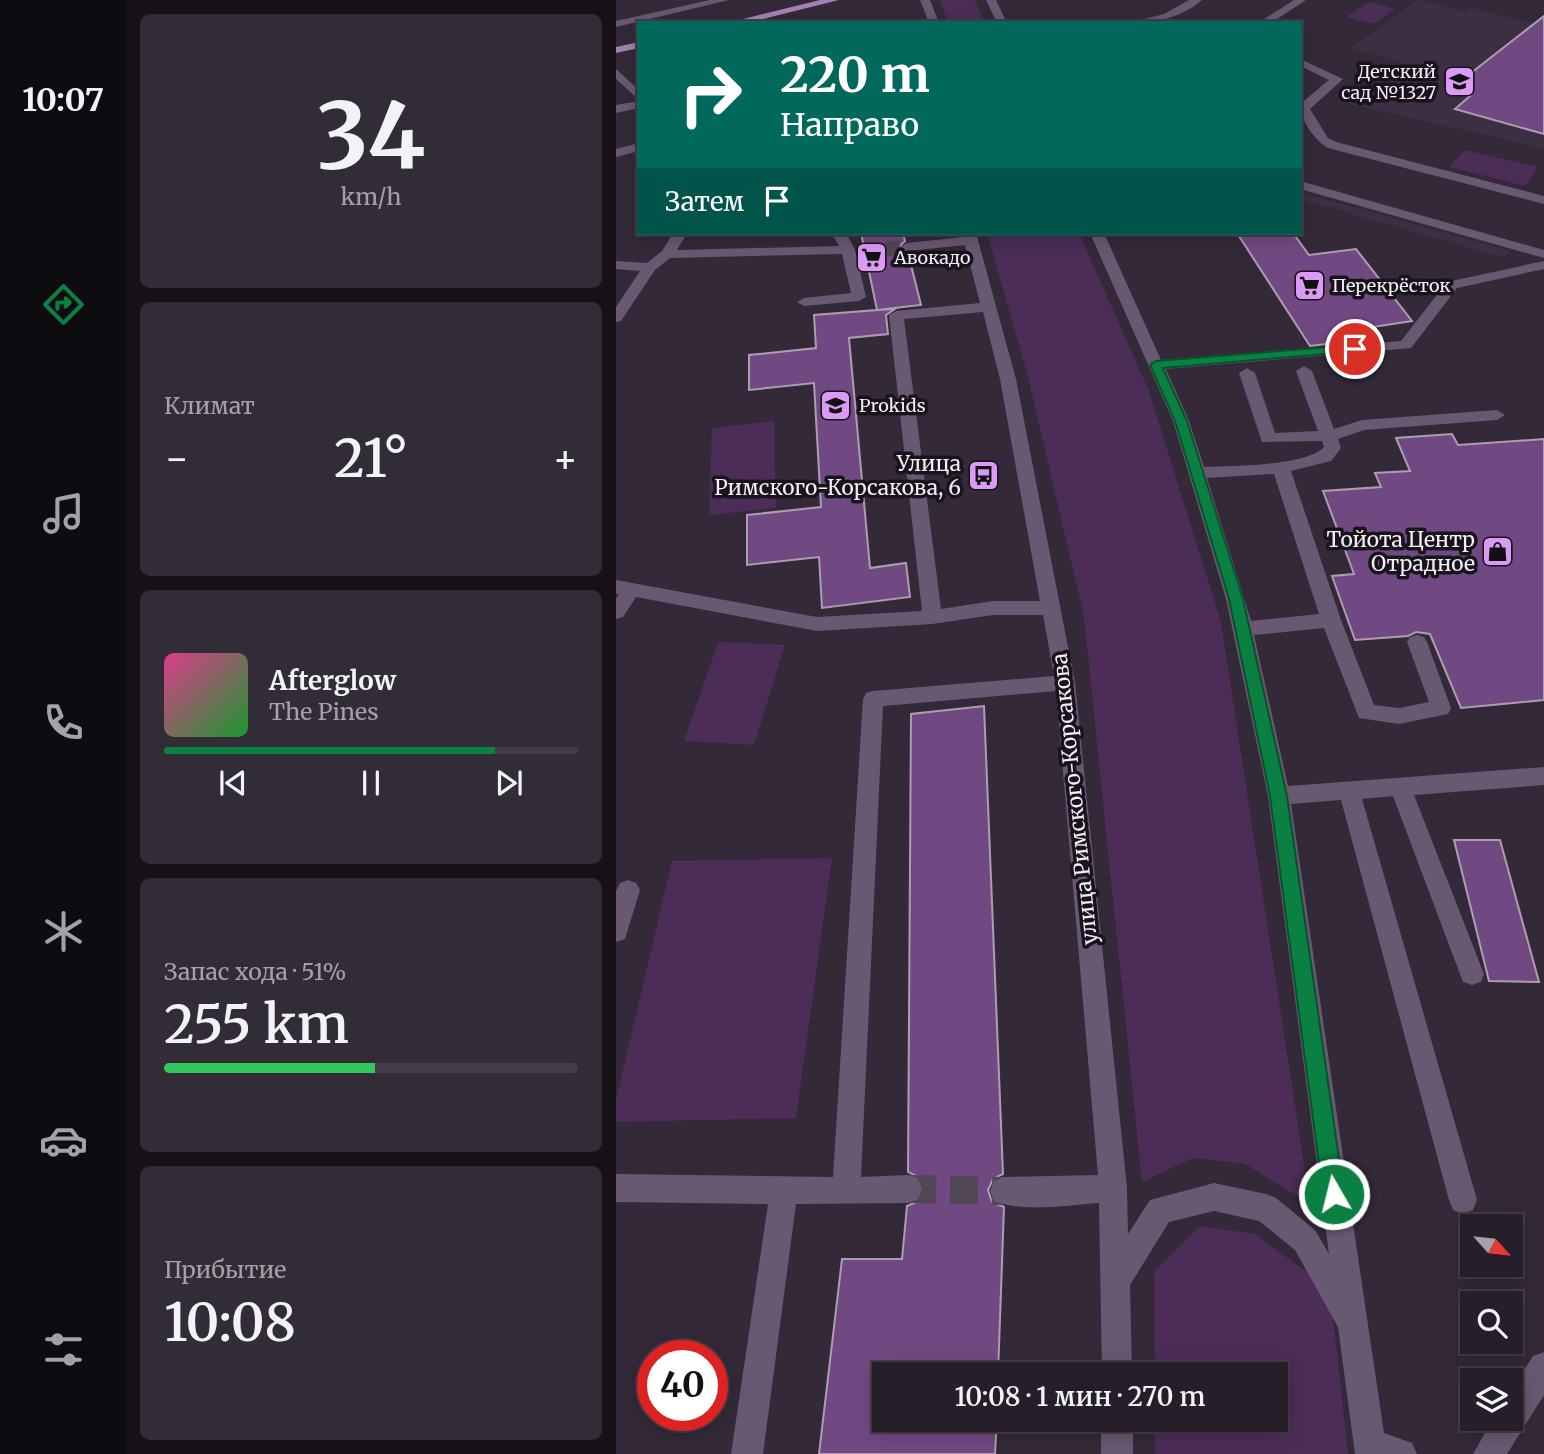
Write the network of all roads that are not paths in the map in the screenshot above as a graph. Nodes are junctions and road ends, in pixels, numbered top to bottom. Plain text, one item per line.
1 (724, 0) edge
2 (834, 0) edge
3 (925, 0) edge
4 (992, 0) edge
5 (1178, 0) edge
6 (1197, 0) edge
7 (1301, 0) edge
8 (1164, 20) edge
9 (741, 21) edge
10 (933, 21) edge
11 (1001, 21) edge
12 (1266, 21) edge
13 (616, 24) edge
14 (637, 45) edge
15 (616, 50) edge
16 (1302, 63) edge
17 (616, 72) edge
18 (637, 95) edge
19 (637, 104) edge
20 (1302, 108) edge
21 (616, 109) edge
22 (637, 148) edge
23 (616, 153) edge
24 (1302, 186) edge
25 (1544, 200) edge
26 (679, 235) edge
27 (840, 235) edge
28 (1098, 235) edge
29 (970, 236) edge
30 (907, 247) tunnel mouth
31 (849, 251) junction
32 (865, 251) tunnel mouth
33 (667, 254) junction
34 (1544, 254) edge
35 (616, 265) edge
36 (1544, 265) edge
37 (650, 267) junction
38 (804, 302) dead end
39 (989, 307) junction
40 (616, 318) edge
41 (1156, 365) junction
42 (1304, 371) dead end
43 (1247, 373) dead end
44 (1497, 415) dead end
45 (1329, 436) junction
46 (1281, 468) junction
47 (1198, 473) junction
48 (625, 588) edge
49 (1053, 608) junction
50 (616, 612) edge
51 (932, 617) junction
52 (1331, 620) junction
53 (1242, 629) junction
54 (1417, 642) dead end
55 (1065, 683) junction
56 (1544, 776) edge
57 (1400, 787) junction
58 (1349, 790) junction
59 (1279, 796) junction
60 (628, 890) dead end
61 (616, 930) edge
62 (1472, 974) dead end
63 (616, 1188) edge
64 (1113, 1188) junction
65 (908, 1189) tunnel mouth
66 (784, 1190) junction
67 (846, 1191) junction
68 (1004, 1191) tunnel mouth
69 (1463, 1200) dead end
70 (1117, 1279) junction
71 (1352, 1326) junction
72 (1117, 1362) edge
73 (1544, 1367) edge
74 (1117, 1432) edge
75 (1371, 1449) edge
76 (747, 1454) edge
77 (1117, 1454) edge
78 (1401, 1454) edge
79 (1489, 1454) edge

1 - 13 street
2 - 9 main road
3 - 10 street
4 - 11 street
5 - 8 street
6 - 8 street
7 - 12 street
14 - 15 main road
16 - 20 street
17 - 18 street
19 - 21 street
20 - 25 street
22 - 23 street
24 - 34 street
26 - 33 street
27 - 31 street
28 - 41 street
29 - 30 street
29 - 39 street, улица Римского-Корсакова
31 - 32 street
31 - 33 street
31 - 38 street
33 - 37 street
35 - 37 street
36 - 41 street
37 - 40 street
39 - 49 street, улица Римского-Корсакова
39 - 51 street
41 - 47 street
42 - 45 street
43 - 45 street
44 - 45 street
45 - 46 street
46 - 47 street
46 - 52 street
47 - 53 street
48 - 50 street
48 - 51 street
49 - 51 street
49 - 55 street, улица Римского-Корсакова
52 - 53 street
52 - 54 street
53 - 59 street
55 - 64 street, улица Римского-Корсакова
55 - 67 street
56 - 57 street
57 - 58 street
57 - 62 street
58 - 59 street
58 - 69 street
59 - 71 street
60 - 61 street
63 - 66 street
64 - 68 street
64 - 70 street, улица Римского-Корсакова
65 - 67 street
66 - 67 street
66 - 76 street
70 - 71 street
70 - 72 street, улица Римского-Корсакова
71 - 75 street
73 - 79 street
74 - 77 street
75 - 78 street

